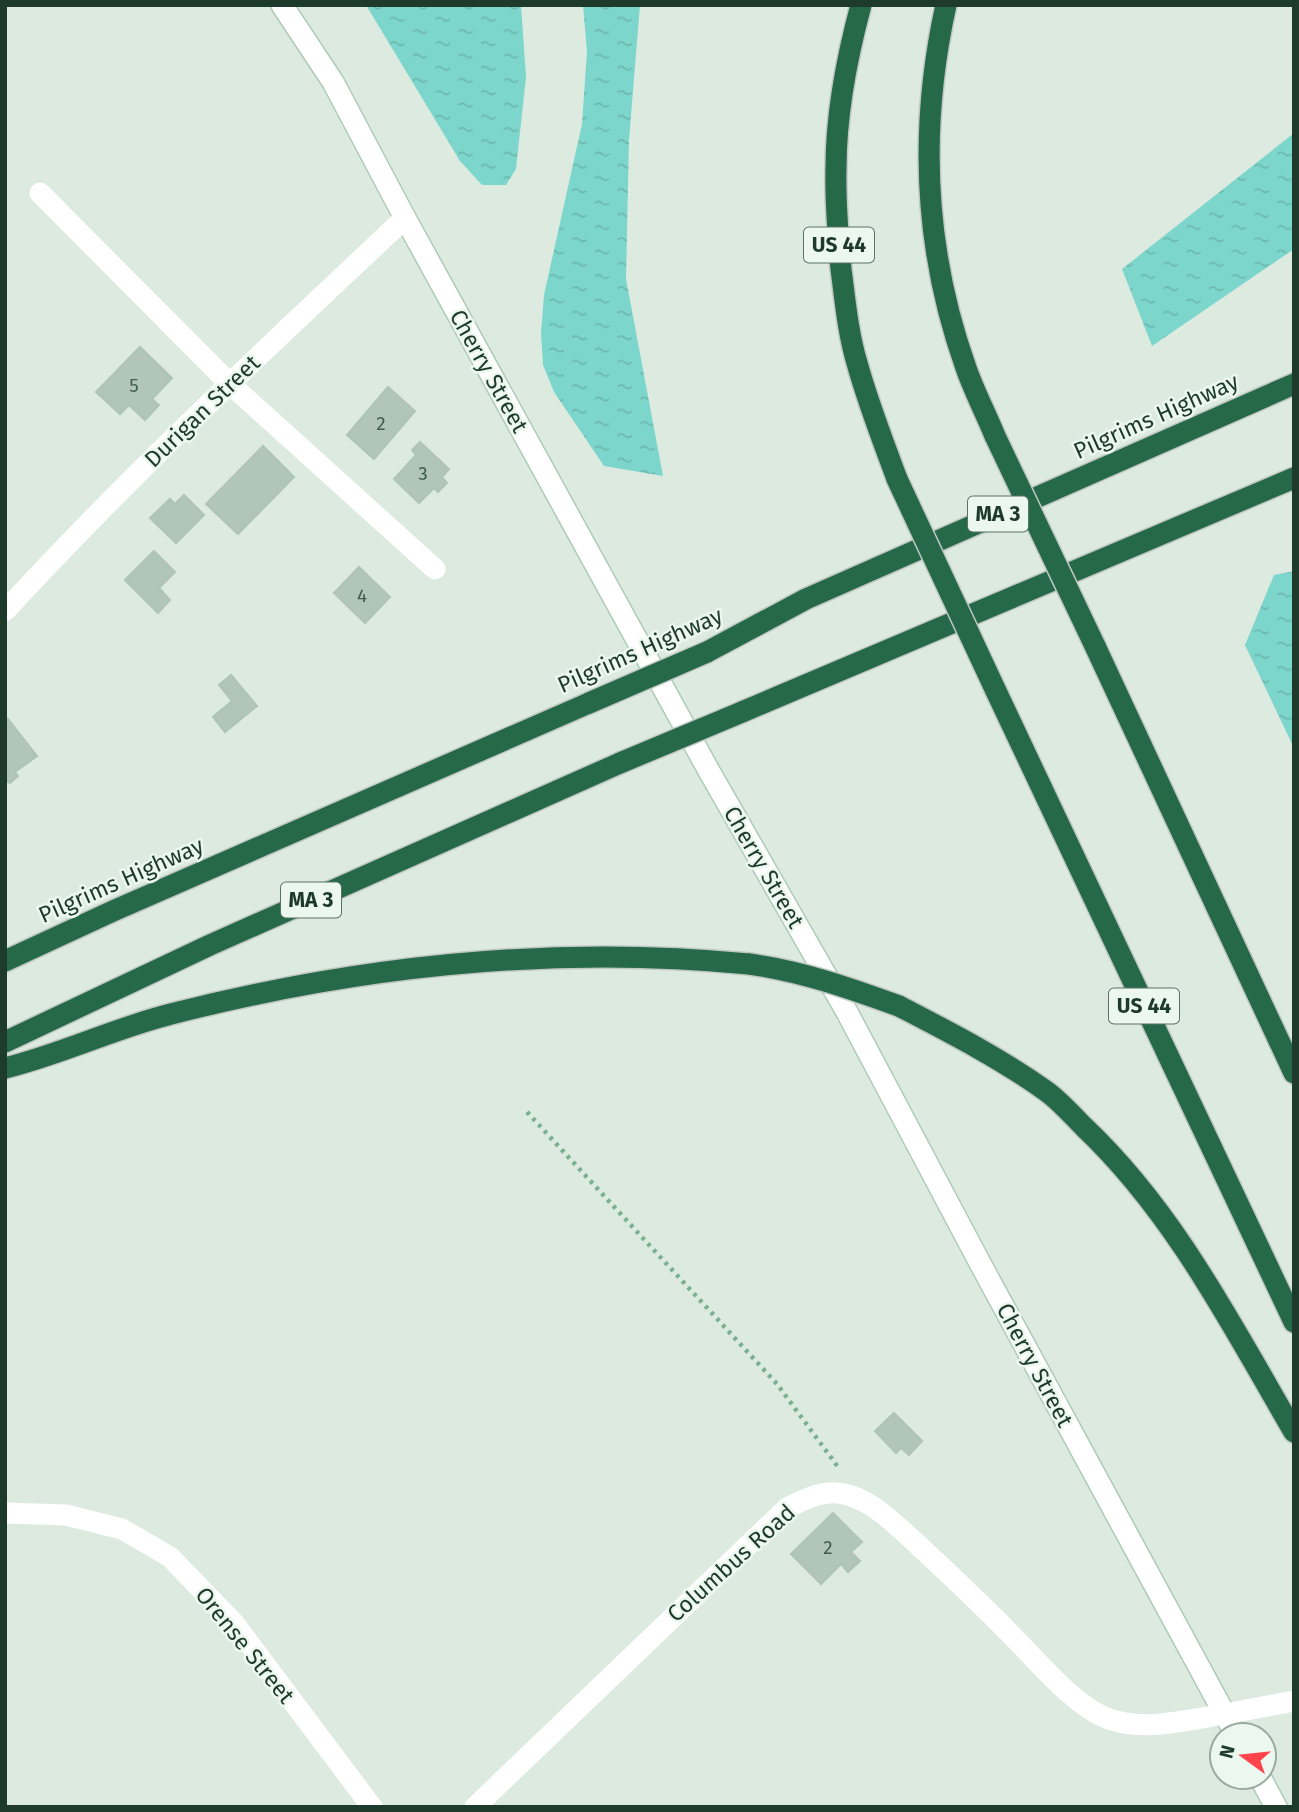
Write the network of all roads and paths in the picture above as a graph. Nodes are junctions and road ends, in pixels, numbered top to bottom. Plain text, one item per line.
1 (282, 5) edge
2 (861, 5) edge
3 (946, 5) edge
4 (40, 193) dead end
5 (405, 218) junction
6 (229, 383) junction
7 (1294, 384) edge
8 (1294, 478) edge
9 (435, 569) dead end
10 (5, 611) edge
11 (5, 961) edge
12 (5, 1042) edge
13 (5, 1068) edge
14 (1294, 1073) edge
15 (527, 1112) dead end
16 (1294, 1322) edge
17 (1294, 1432) edge
18 (870, 1505) junction
19 (5, 1513) edge
20 (1294, 1701) edge
21 (1225, 1714) junction
22 (1229, 1721) edge
23 (1267, 1791) edge
24 (372, 1807) edge
25 (475, 1807) edge
26 (1276, 1807) edge

1 - 5 street, Cherry Street
2 - 16 highway, US 44, bridge
3 - 14 highway, bridge
4 - 6 street
5 - 6 street, Durigan Street
5 - 21 street, Cherry Street
6 - 9 street
6 - 10 street, Durigan Street
7 - 11 highway, Pilgrims Highway / MA 3, bridge
8 - 12 highway, MA 3, bridge
13 - 17 highway, bridge
15 - 18 path
18 - 21 street, Columbus Road
18 - 25 street, Columbus Road
19 - 24 street, Orense Street
20 - 21 street, Columbus Road
21 - 22 street, Cherry Street
23 - 26 street

